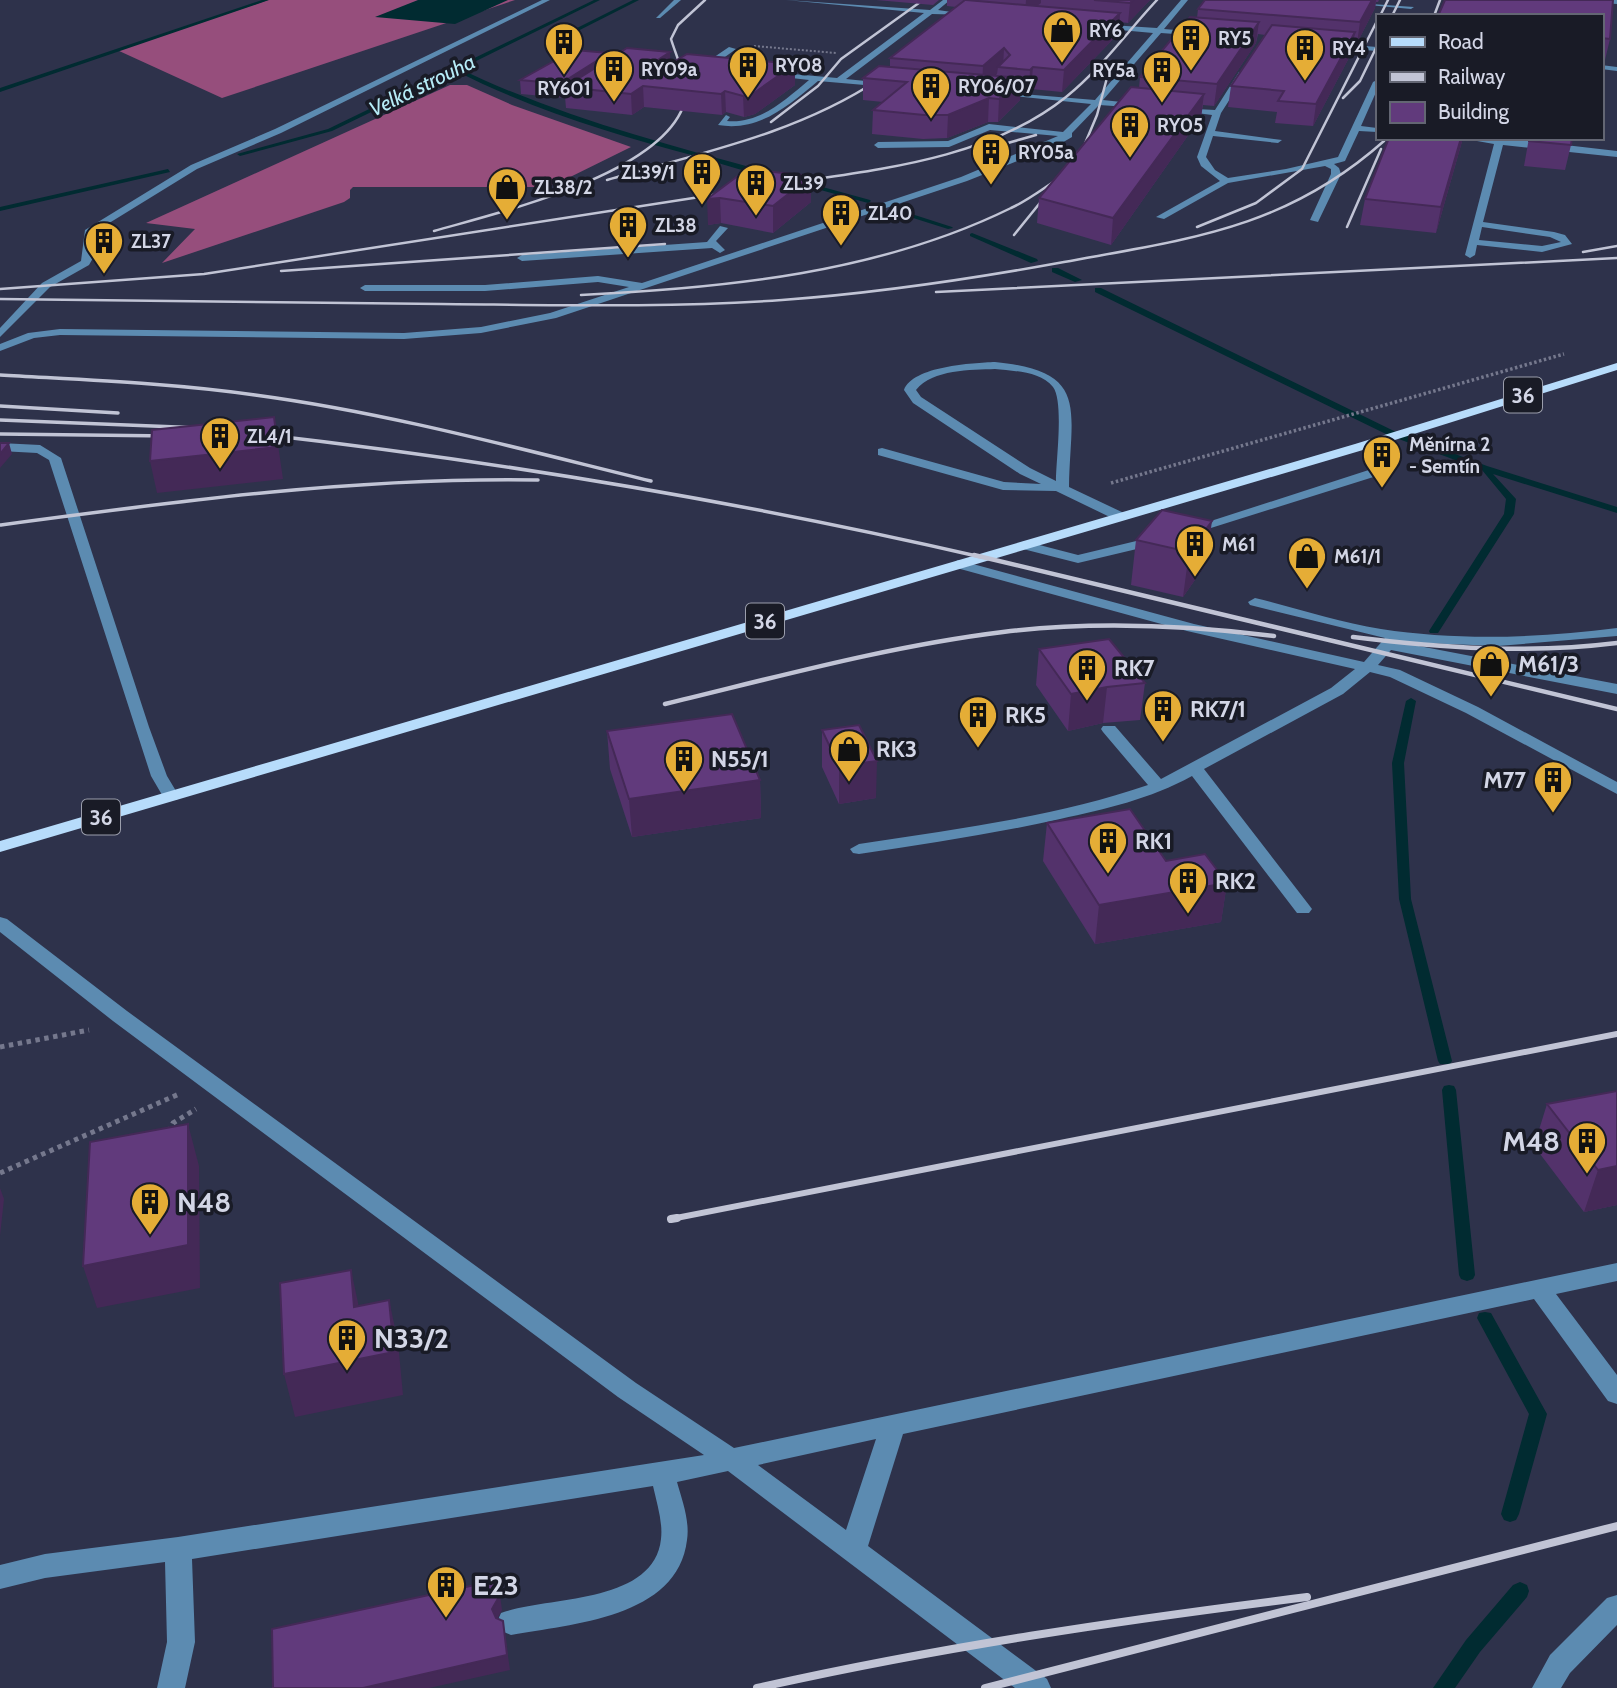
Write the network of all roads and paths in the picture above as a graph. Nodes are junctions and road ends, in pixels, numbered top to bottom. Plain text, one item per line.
1 (547, 0) edge
2 (678, 0) edge
3 (789, 0) edge
4 (947, 0) edge
5 (1185, 0) edge
6 (1318, 0) edge
7 (1587, 0) edge
8 (1597, 0) edge
9 (1617, 2) edge
10 (1413, 4) edge
11 (931, 12) junction
12 (975, 15) edge
13 (658, 16) dead end
14 (1083, 24) edge
15 (1158, 31) junction
16 (1210, 35) edge
17 (1315, 44) edge
18 (1376, 49) edge
19 (732, 50) joint
20 (872, 56) junction
21 (691, 66) edge
22 (704, 68) junction
23 (716, 69) edge
24 (1245, 70) edge
25 (766, 73) edge
26 (816, 78) junction
27 (839, 80) junction
28 (993, 84) edge
29 (1376, 84) edge
30 (901, 86) edge
31 (1095, 103) junction
32 (1150, 107) edge
33 (1163, 108) edge
34 (1217, 113) junction
35 (726, 117) edge
36 (1356, 128) junction
37 (1376, 130) edge
38 (1209, 133) junction
39 (1069, 135) junction
40 (1278, 140) dead end
41 (1500, 140) edge
42 (878, 145) dead end
43 (1617, 154) edge
44 (1328, 164) junction
45 (1226, 181) junction
46 (1161, 217) dead end
47 (1315, 220) dead end
48 (1478, 224) junction
49 (723, 228) edge
50 (1474, 242) junction
51 (713, 245) junction
52 (1470, 255) dead end
53 (736, 256) junction
54 (522, 258) dead end
55 (644, 286) junction
56 (365, 288) dead end
57 (0, 336) edge
58 (21, 339) junction
59 (0, 348) edge
60 (1575, 351) dead end
61 (1617, 366) edge
62 (1339, 416) dead end
63 (0, 447) edge
64 (882, 452) dead end
65 (1378, 471) dead end
66 (1062, 489) junction
67 (1121, 517) junction
68 (1223, 533) dead end
69 (1161, 539) junction
70 (1024, 545) junction
71 (958, 565) junction
72 (1255, 602) dead end
73 (1617, 632) edge
74 (1392, 640) junction
75 (1368, 667) junction
76 (1617, 689) edge
77 (1109, 729) dead end
78 (1195, 769) junction
79 (1159, 787) junction
80 (1617, 789) edge
81 (171, 796) junction
82 (0, 846) edge
83 (859, 849) dead end
84 (1303, 909) dead end
85 (0, 923) edge
86 (120, 1016) junction
87 (0, 1046) edge
88 (216, 1086) junction
89 (168, 1136) edge
90 (0, 1173) edge
91 (1617, 1272) edge
92 (1539, 1289) junction
93 (1617, 1394) edge
94 (893, 1426) junction
95 (732, 1460) junction
96 (663, 1474) junction
97 (178, 1549) junction
98 (853, 1550) junction
99 (0, 1577) edge
100 (1617, 1607) edge
101 (511, 1622) dead end
102 (171, 1688) edge
103 (1037, 1688) edge
104 (1546, 1688) edge

1 - 57 lane
2 - 13 lane
3 - 11 lane
4 - 11 lane
5 - 15 lane
6 - 10 lane
7 - 8 lane
8 - 9 lane
11 - 12 lane
11 - 20 lane
14 - 15 lane
15 - 16 lane
15 - 31 lane
17 - 18 lane
19 - 20 path
19 - 22 lane
20 - 27 lane
21 - 22 lane
22 - 23 lane
24 - 34 lane
25 - 26 lane
26 - 27 lane
26 - 35 lane
27 - 30 lane
28 - 31 lane
29 - 36 lane
31 - 32 lane
31 - 39 lane
33 - 34 lane
34 - 38 lane
36 - 37 lane
36 - 44 lane
38 - 40 lane
38 - 45 lane
39 - 42 lane
39 - 53 lane
41 - 43 lane
41 - 48 lane
44 - 45 lane
44 - 47 lane
45 - 46 lane
48 - 50 lane
48 - 50 lane
49 - 51 lane
50 - 52 lane
51 - 53 lane
51 - 54 lane
53 - 55 lane
55 - 56 lane
55 - 58 lane
57 - 58 lane
58 - 59 lane
60 - 62 path
61 - 67 main road, 36
63 - 81 lane
64 - 66 lane
65 - 69 lane
66 - 66 lane
66 - 67 lane
67 - 70 main road, 36
68 - 69 lane
69 - 70 lane
70 - 71 main road, 36
71 - 75 lane
71 - 81 main road, 36
72 - 74 lane
73 - 74 lane
74 - 75 lane
74 - 76 lane
75 - 78 lane
75 - 80 lane
77 - 79 lane
78 - 79 lane
78 - 84 lane
79 - 83 lane
81 - 82 main road, 36
85 - 86 lane
86 - 87 path
86 - 88 lane
88 - 89 path
88 - 90 path
88 - 95 lane
91 - 92 lane
92 - 93 lane
92 - 94 lane
94 - 95 lane
94 - 98 lane
95 - 96 lane
95 - 98 lane
96 - 97 lane
96 - 101 lane
97 - 99 lane
97 - 102 lane
98 - 103 lane
100 - 104 lane

